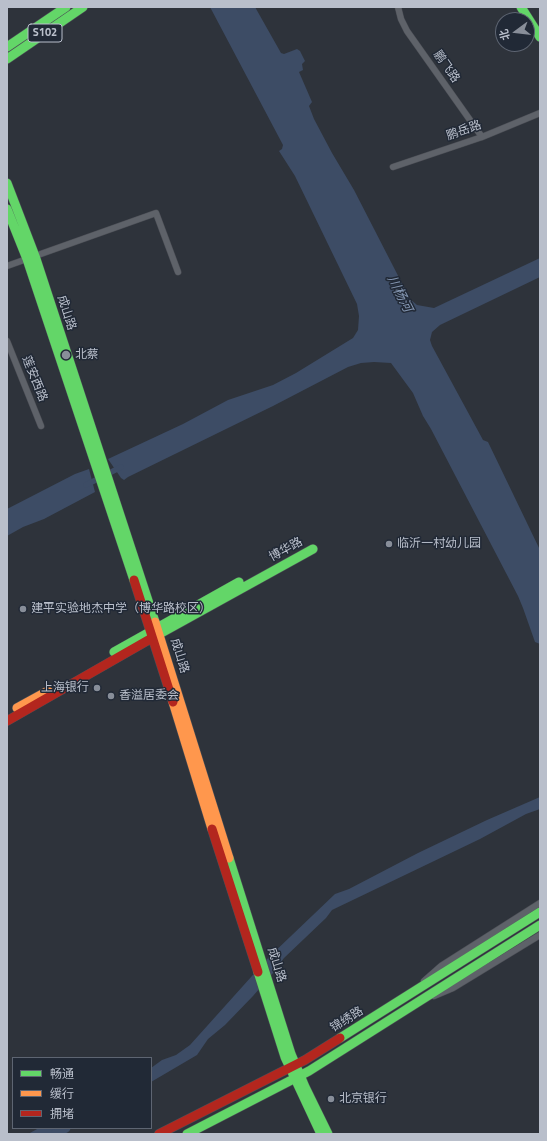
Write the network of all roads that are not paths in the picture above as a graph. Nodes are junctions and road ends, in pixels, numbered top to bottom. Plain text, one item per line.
1 (66, 7) edge
2 (83, 7) edge
3 (398, 7) edge
4 (521, 7) edge
5 (540, 37) edge
6 (7, 47) edge
7 (7, 59) edge
8 (540, 113) edge
9 (482, 137) junction
10 (393, 166) dead end
11 (7, 183) edge
12 (7, 209) edge
13 (31, 257) junction
14 (7, 266) edge
15 (178, 272) dead end
16 (7, 341) edge
17 (41, 426) dead end
18 (155, 632) junction
19 (7, 714) edge
20 (7, 721) edge
21 (540, 903) edge
22 (540, 912) edge
23 (540, 925) edge
24 (540, 935) edge
25 (409, 995) junction
26 (414, 1005) junction
27 (293, 1067) junction
28 (297, 1078) junction
29 (159, 1134) edge
30 (187, 1134) edge
31 (321, 1134) edge
32 (328, 1134) edge

1 - 6 main road, S102
2 - 7 main road, S102
3 - 9 street, 鹏飞路
4 - 5 main road
8 - 9 street, 鹏岳路
9 - 10 street, 鹏岳路
11 - 13 main road, 成山路
12 - 13 main road, 成山路
13 - 14 street
13 - 15 street
13 - 18 main road, 成山路
16 - 17 street, 莲安西路
18 - 18 main road, 博华路
18 - 19 main road, 博华路
18 - 20 main road, 博华路
18 - 27 main road, 成山路
21 - 25 street
22 - 25 main road, 锦绣路
23 - 26 main road, 锦绣路
24 - 26 street
25 - 27 main road, 锦绣路
26 - 28 main road, 锦绣路
27 - 28 main road, 成山路
27 - 29 main road, 锦绣路
28 - 30 main road, 锦绣路
28 - 31 main road, 成山路
28 - 32 main road, 成山路

